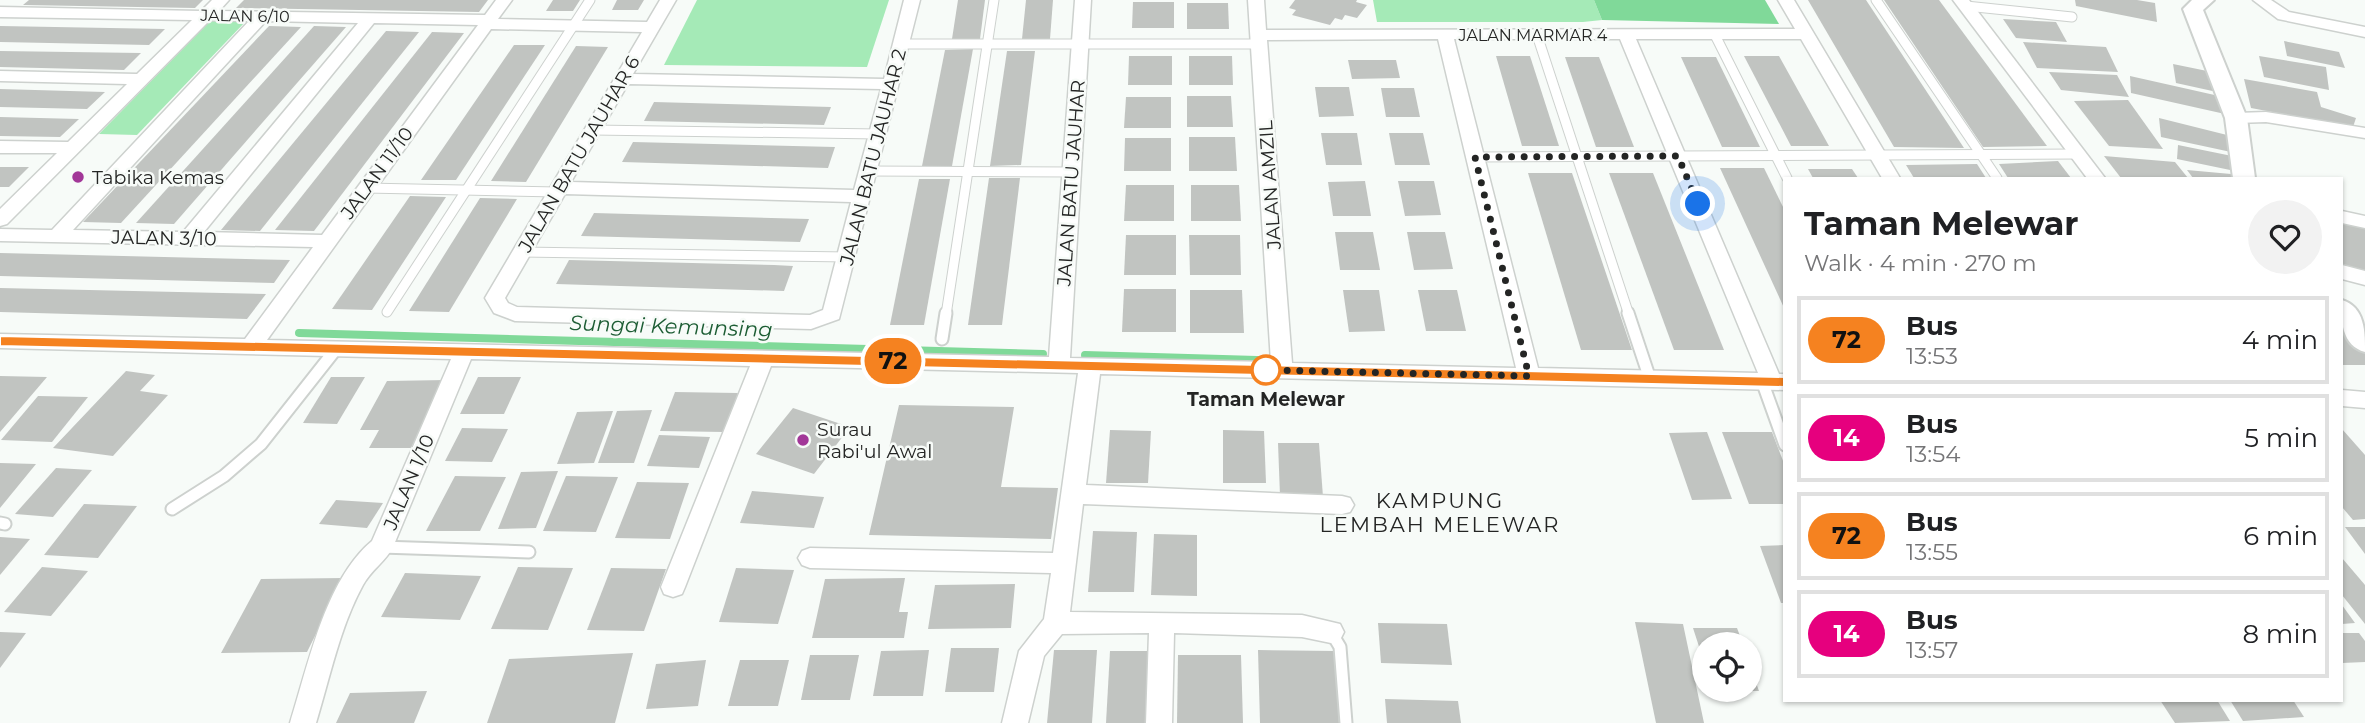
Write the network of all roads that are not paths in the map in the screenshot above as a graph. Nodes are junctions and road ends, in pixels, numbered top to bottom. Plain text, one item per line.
1 (221, 0) edge
2 (504, 0) edge
3 (590, 0) edge
4 (668, 0) edge
5 (912, 0) edge
6 (994, 0) edge
7 (1083, 0) edge
8 (1256, 0) edge
9 (1786, 0) edge
10 (1877, 0) edge
11 (2204, 0) edge
12 (2261, 0) edge
13 (1964, 3) edge
14 (0, 12) edge
15 (205, 16) junction
16 (261, 17) junction
17 (2072, 17) dead end
18 (370, 19) junction
19 (488, 22) junction
20 (574, 26) junction
21 (653, 27) junction
22 (2365, 32) edge
23 (1807, 34) junction
24 (1537, 35) junction
25 (1626, 35) junction
26 (1715, 35) junction
27 (1445, 36) junction
28 (1260, 39) junction
29 (901, 44) junction
30 (987, 44) junction
31 (1080, 44) junction
32 (0, 76) edge
33 (142, 79) junction
34 (623, 79) junction
35 (891, 84) junction
36 (2236, 118) junction
37 (593, 130) junction
38 (2365, 133) edge
39 (879, 134) junction
40 (0, 147) edge
41 (72, 148) junction
42 (1980, 154) junction
43 (2078, 154) junction
44 (1877, 155) junction
45 (1678, 156) junction
46 (1775, 156) junction
47 (1475, 157) junction
48 (1576, 157) junction
49 (869, 171) junction
50 (968, 171) junction
51 (1071, 172) junction
52 (1786, 177) edge
53 (1890, 177) edge
54 (1996, 177) edge
55 (2095, 177) edge
56 (2244, 177) edge
57 (366, 188) junction
58 (558, 190) junction
59 (467, 191) junction
60 (863, 196) junction
61 (2343, 217) edge
62 (0, 220) edge
63 (2365, 222) edge
64 (0, 235) edge
65 (57, 236) junction
66 (188, 238) junction
67 (327, 241) junction
68 (522, 252) junction
69 (848, 257) junction
70 (2343, 272) edge
71 (2365, 278) edge
72 (2343, 310) edge
73 (387, 312) dead end
74 (832, 314) joint
75 (942, 339) dead end
76 (2, 343) edge
77 (2365, 343) edge
78 (250, 346) junction
79 (336, 348) junction
80 (464, 352) junction
81 (764, 358) junction
82 (1059, 365) junction
83 (1090, 366) junction
84 (1282, 370) junction
85 (1529, 376) junction
86 (1650, 379) junction
87 (1773, 382) edge
88 (2343, 398) edge
89 (2365, 400) edge
90 (1783, 434) edge
91 (1073, 494) junction
92 (1342, 505) dead end
93 (172, 509) dead end
94 (381, 547) junction
95 (529, 552) dead end
96 (810, 558) dead end
97 (1064, 563) junction
98 (673, 587) dead end
99 (1162, 622) junction
100 (1056, 623) junction
101 (1331, 632) joint
102 (303, 723) edge
103 (1015, 723) edge
104 (1159, 723) edge
105 (1346, 723) edge

1 - 15 street
2 - 19 street, JALAN 11/10
3 - 20 lane
4 - 21 street, JALAN BATU JAUHAR 6
5 - 29 street, JALAN BATU JAUHAR 2
6 - 30 lane
7 - 31 street, JALAN BATU JAUHAR
8 - 28 street, JALAN AMZIL
9 - 23 street
10 - 42 lane
11 - 36 street
12 - 22 street
13 - 17 lane
13 - 43 street
14 - 15 street, JALAN 6/10
15 - 16 street, JALAN 6/10
15 - 33 street
16 - 18 street, JALAN 6/10
16 - 65 street
18 - 19 street, JALAN 6/10
18 - 66 street
19 - 20 street, JALAN 6/10
19 - 57 street, JALAN 11/10
20 - 21 street, JALAN 6/10
20 - 59 lane
21 - 34 street, JALAN BATU JAUHAR 6
23 - 26 street, JALAN MARMAR 4
23 - 44 street
24 - 25 street, JALAN MARMAR 4
24 - 27 street, JALAN MARMAR 4
24 - 48 lane
25 - 26 street, JALAN MARMAR 4
25 - 45 street
26 - 46 lane
27 - 28 street, JALAN MARMAR 4
27 - 47 street
28 - 31 lane
28 - 84 street, JALAN AMZIL
29 - 30 lane
29 - 35 street, JALAN BATU JAUHAR 2
30 - 31 lane
30 - 50 lane
31 - 51 street, JALAN BATU JAUHAR
32 - 33 street
33 - 41 street
34 - 35 street
34 - 37 street, JALAN BATU JAUHAR 6
35 - 39 street, JALAN BATU JAUHAR 2
36 - 38 street
36 - 56 street
37 - 39 lane
37 - 58 street, JALAN BATU JAUHAR 6
39 - 49 street, JALAN BATU JAUHAR 2
40 - 41 street
41 - 62 street
42 - 43 lane
42 - 44 lane
42 - 54 lane
43 - 55 street
44 - 46 lane
44 - 53 street
45 - 46 lane
45 - 48 lane
45 - 87 street
46 - 52 lane
47 - 48 lane
47 - 85 street
48 - 86 lane
49 - 50 lane
49 - 60 street, JALAN BATU JAUHAR 2
50 - 51 lane
50 - 75 lane
51 - 82 street, JALAN BATU JAUHAR
57 - 59 lane
57 - 67 street, JALAN 11/10
58 - 59 lane
58 - 60 street
58 - 68 street, JALAN BATU JAUHAR 6
59 - 73 lane
60 - 69 street, JALAN BATU JAUHAR 2
61 - 63 street
64 - 65 street, JALAN 3/10
65 - 66 street, JALAN 3/10
66 - 67 street, JALAN 3/10
67 - 78 street, JALAN 11/10
68 - 69 lane
68 - 74 street, JALAN BATU JAUHAR 6
69 - 74 street, JALAN BATU JAUHAR 2
70 - 71 street
72 - 77 street
76 - 78 street
78 - 79 street
79 - 80 street
79 - 93 lane
80 - 81 street
80 - 94 street, JALAN 1/10
81 - 82 street
81 - 98 street
82 - 83 street
83 - 84 street
83 - 91 street
84 - 85 street
85 - 86 street
86 - 87 street
87 - 90 lane
88 - 89 street
91 - 92 street
91 - 97 street
94 - 95 lane
94 - 102 street, JALAN 1/10
96 - 97 street
97 - 100 street
99 - 100 street
99 - 101 street
99 - 104 street
100 - 103 street
101 - 105 lane

